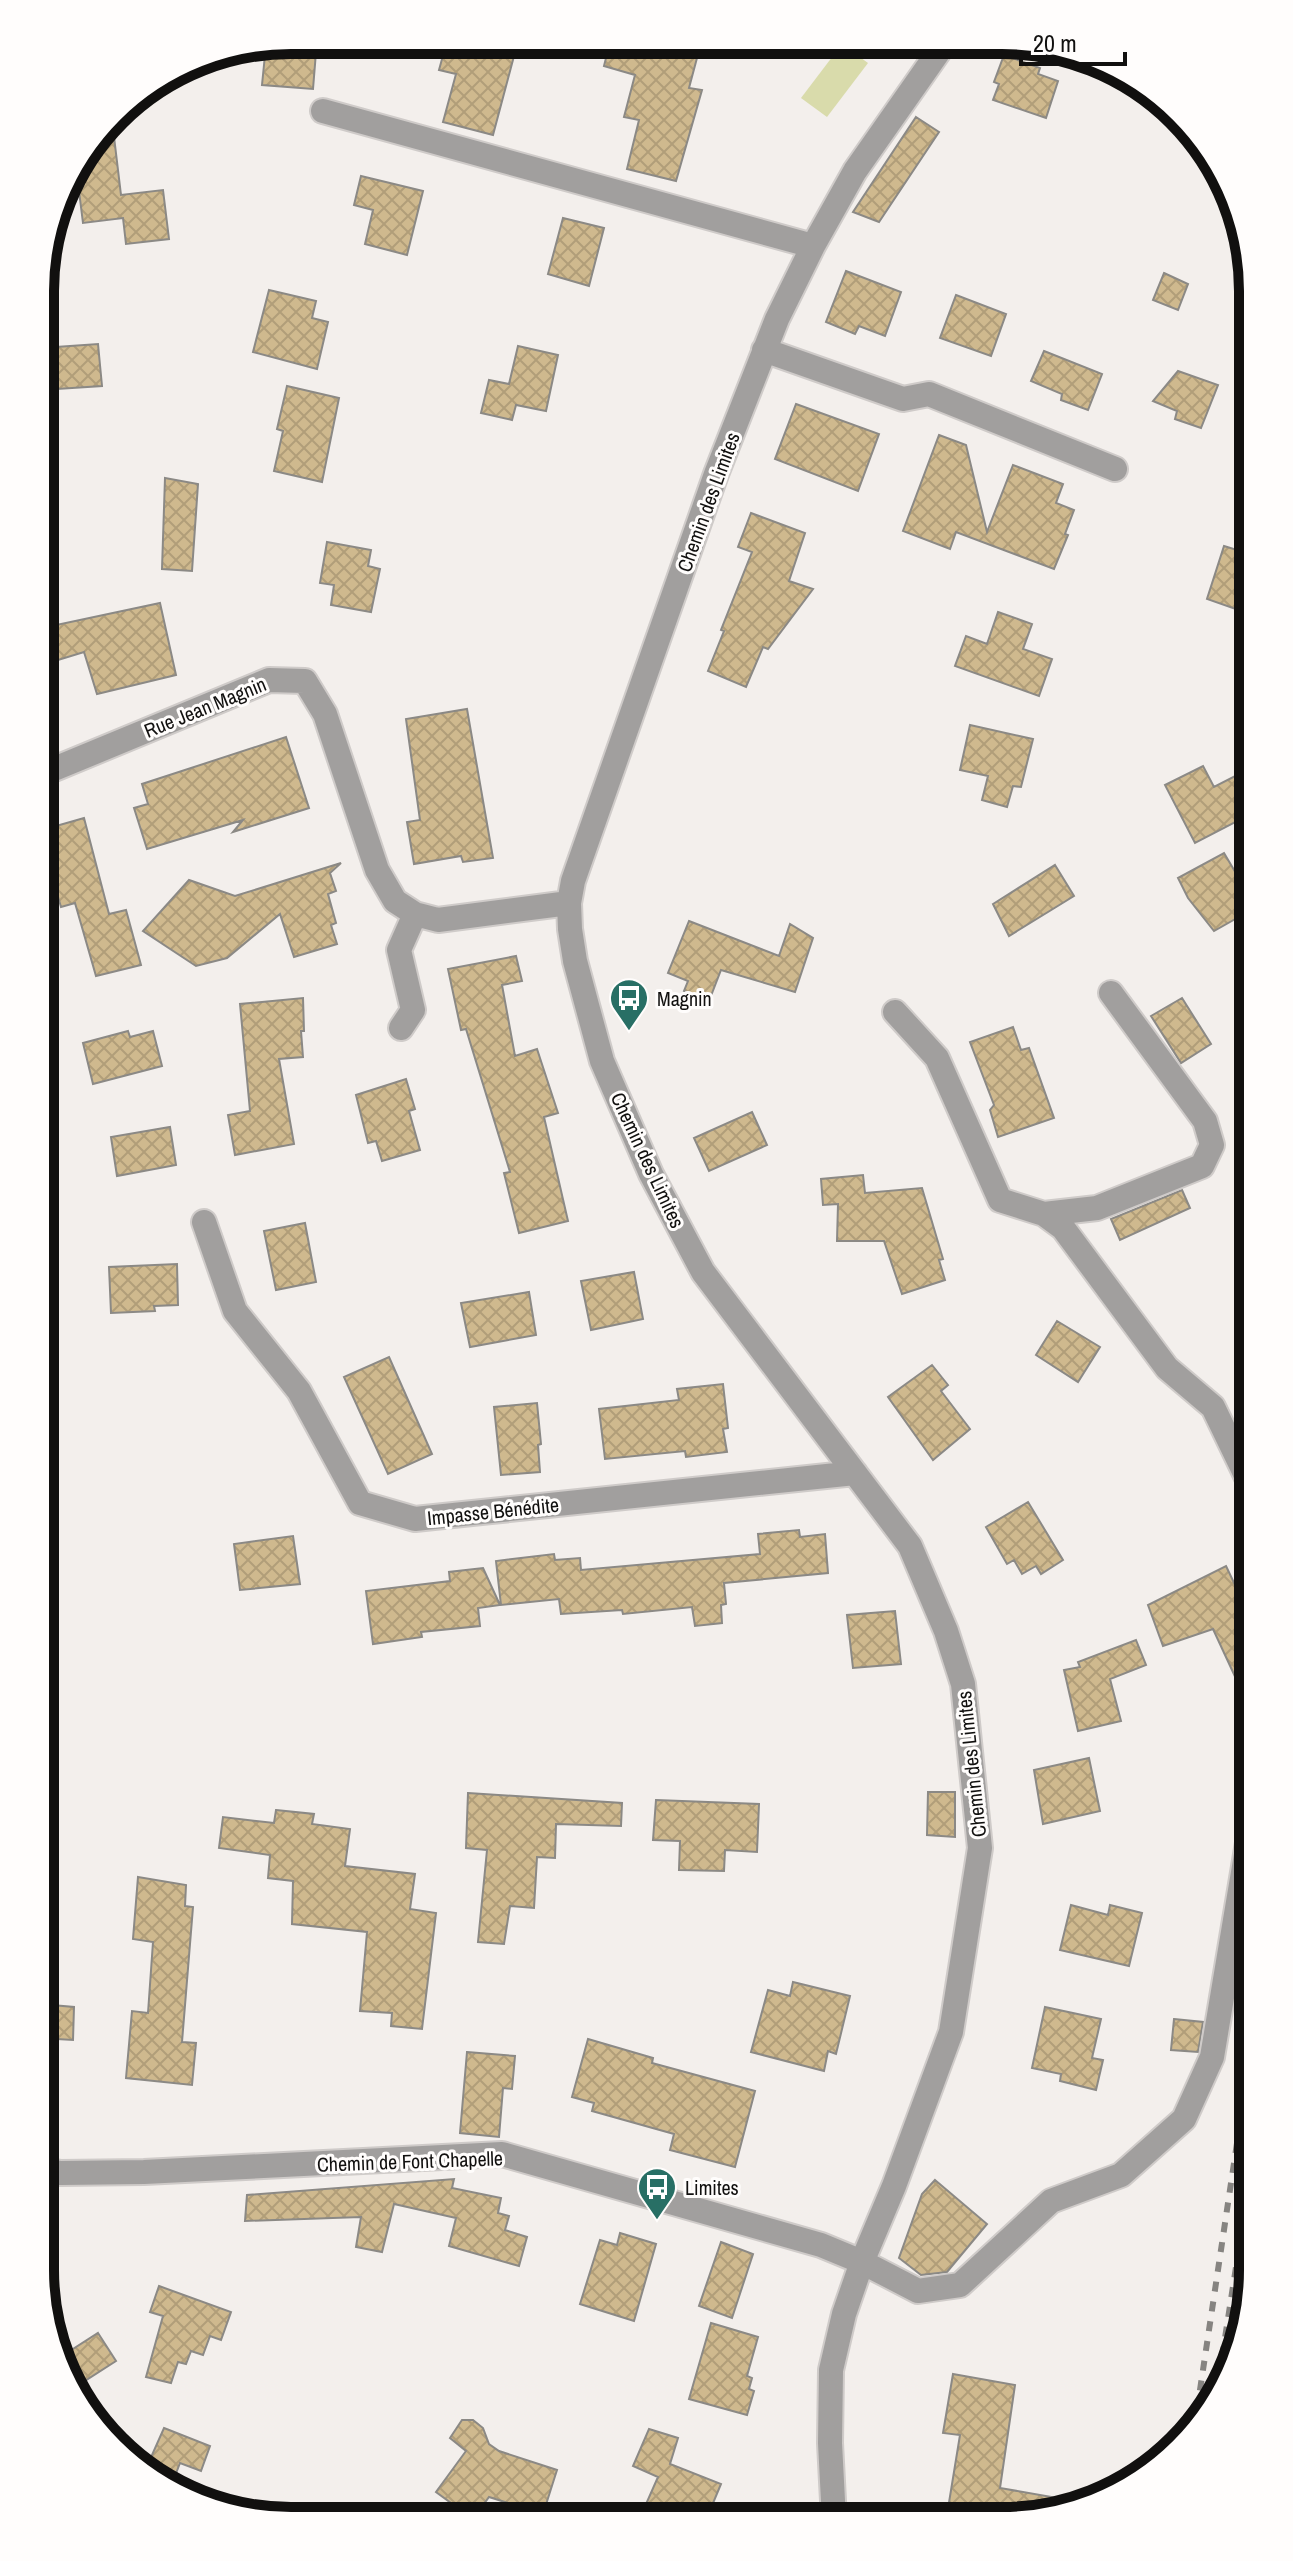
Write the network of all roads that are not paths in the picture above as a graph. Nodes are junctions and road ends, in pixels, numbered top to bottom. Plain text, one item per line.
1 (937, 54) edge
2 (323, 111) dead end
3 (813, 246) junction
4 (764, 350) junction
5 (1115, 469) dead end
6 (55, 769) edge
7 (569, 903) junction
8 (415, 914) junction
9 (1111, 993) dead end
10 (895, 1012) dead end
11 (401, 1028) dead end
12 (1044, 1214) junction
13 (204, 1222) dead end
14 (1238, 1460) edge
15 (855, 1473) junction
16 (1238, 1901) edge
17 (54, 2172) edge
18 (862, 2262) junction
19 (833, 2507) edge

1 - 3 street, Chemin des Limites
2 - 3 street
3 - 4 street, Chemin des Limites
4 - 5 street
4 - 7 street, Chemin des Limites
6 - 8 street, Rue Jean Magnin
7 - 8 street
7 - 15 street, Chemin des Limites
8 - 11 street
9 - 12 street
10 - 12 street
12 - 14 street
13 - 15 street, Impasse Bénédite
15 - 18 street, Chemin des Limites
16 - 18 street, Chemin de Font Chapelle
17 - 18 street, Chemin de Font Chapelle
18 - 19 street, Chemin des Limites

